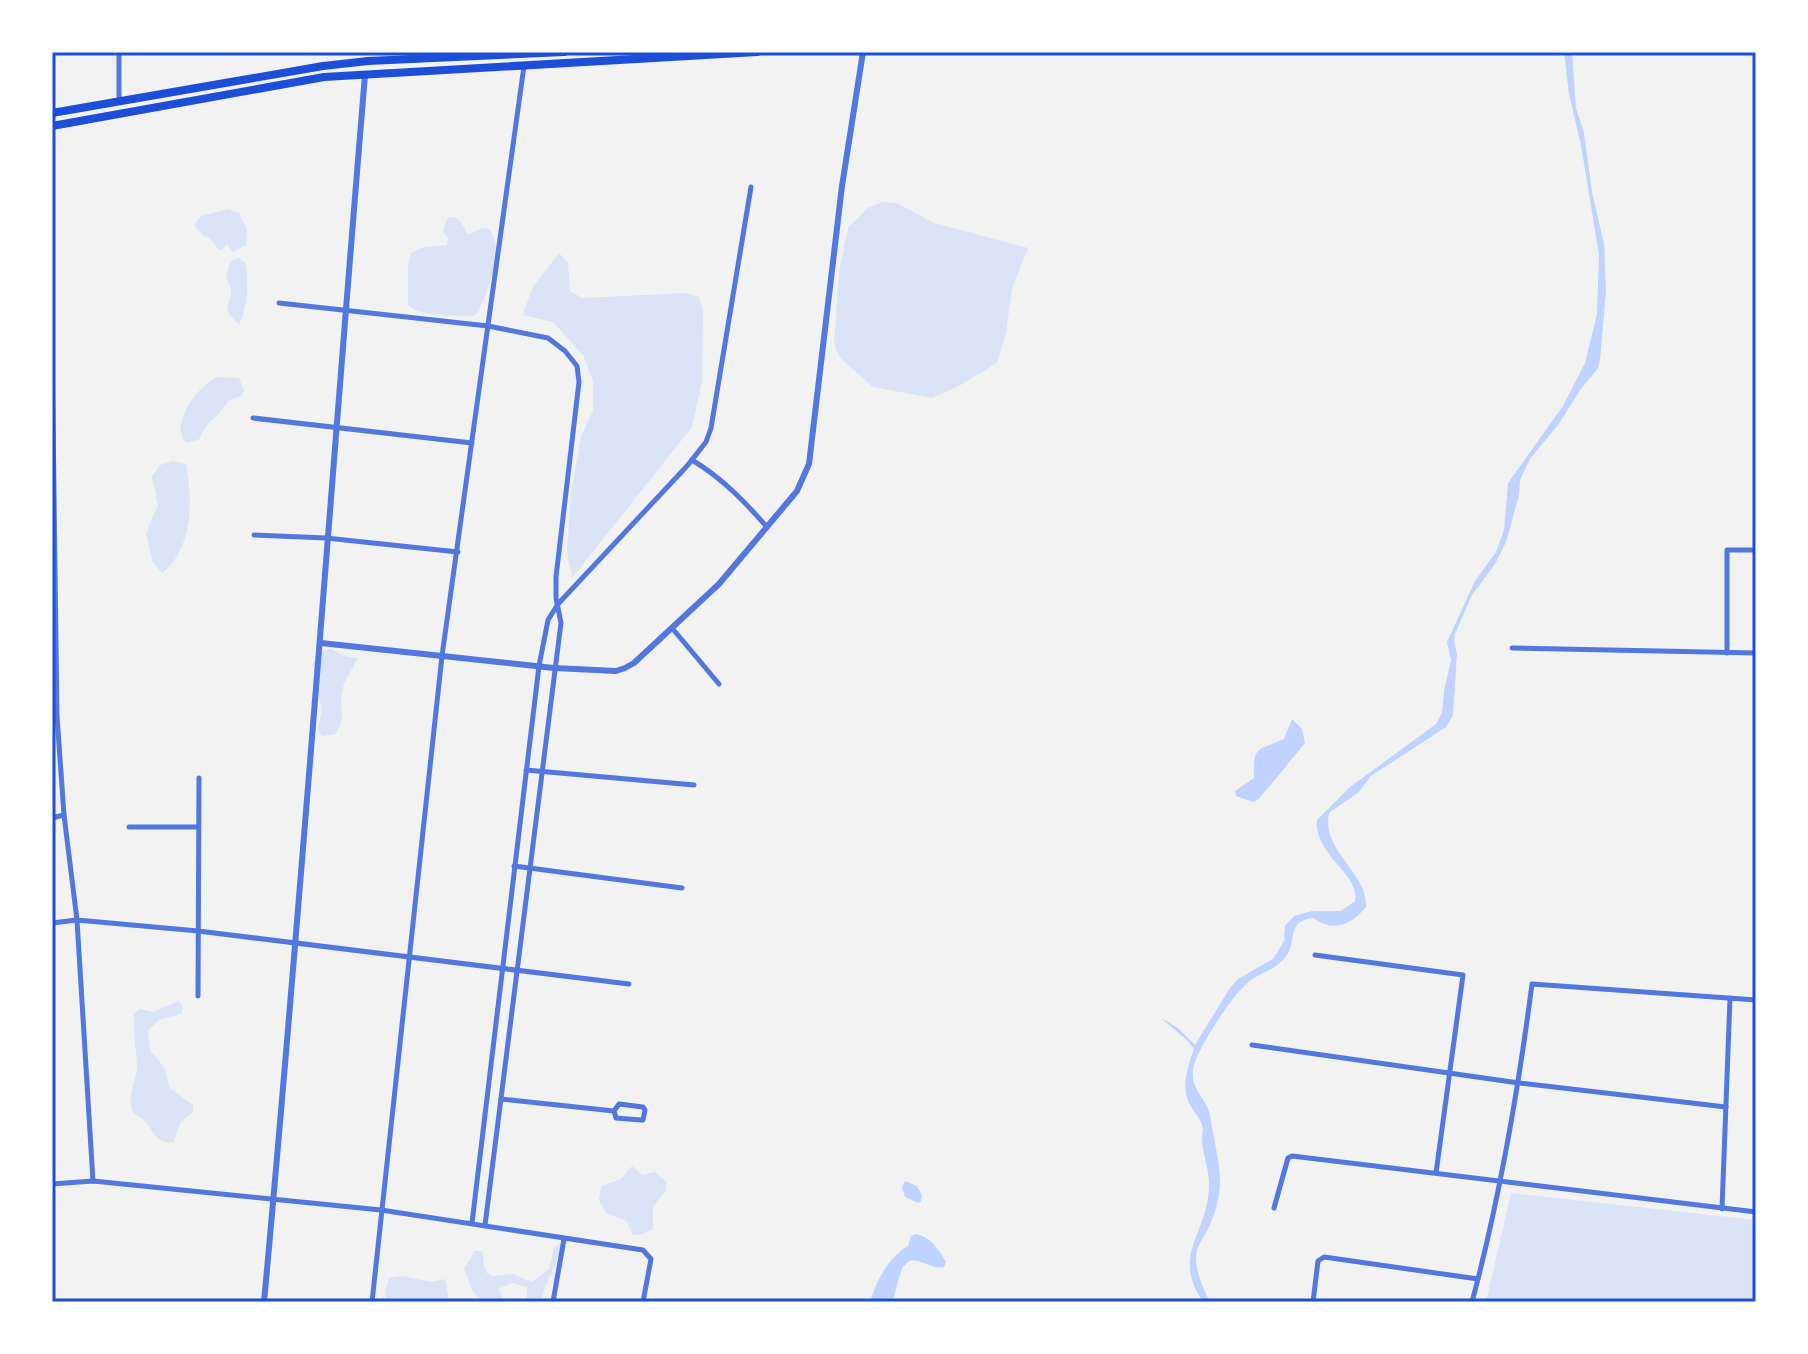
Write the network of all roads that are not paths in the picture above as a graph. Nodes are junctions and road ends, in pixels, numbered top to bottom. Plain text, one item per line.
1 (119, 52) edge
2 (564, 52) edge
3 (757, 52) edge
4 (863, 52) edge
5 (369, 56) edge
6 (524, 65) junction
7 (365, 75) junction
8 (119, 100) junction
9 (52, 113) edge
10 (52, 126) edge
11 (751, 187) dead end
12 (279, 303) dead end
13 (346, 311) junction
14 (488, 326) junction
15 (52, 346) edge
16 (52, 391) edge
17 (253, 418) dead end
18 (335, 428) junction
19 (472, 443) junction
20 (692, 460) junction
21 (53, 505) edge
22 (767, 527) junction
23 (254, 535) dead end
24 (326, 538) junction
25 (1756, 550) edge
26 (458, 552) junction
27 (558, 604) junction
28 (54, 612) edge
29 (672, 628) junction
30 (321, 643) junction
31 (1512, 648) dead end
32 (1727, 653) junction
33 (1756, 653) edge
34 (442, 656) junction
35 (539, 666) junction
36 (554, 668) junction
37 (719, 684) dead end
38 (54, 716) edge
39 (526, 770) junction
40 (541, 772) junction
41 (199, 778) dead end
42 (694, 785) dead end
43 (64, 815) junction
44 (52, 818) edge
45 (129, 827) dead end
46 (198, 827) junction
47 (514, 866) junction
48 (530, 868) junction
49 (682, 888) dead end
50 (77, 920) junction
51 (52, 923) edge
52 (198, 931) junction
53 (297, 943) junction
54 (1315, 955) dead end
55 (411, 958) junction
56 (501, 968) junction
57 (516, 969) junction
58 (629, 984) dead end
59 (198, 996) dead end
60 (1730, 998) junction
61 (1756, 1000) edge
62 (1252, 1045) dead end
63 (1450, 1073) junction
64 (1519, 1083) junction
65 (501, 1099) junction
66 (1726, 1107) junction
67 (614, 1111) junction
68 (1436, 1173) junction
69 (93, 1181) junction
70 (1501, 1181) junction
71 (52, 1184) edge
72 (274, 1199) junction
73 (1274, 1208) dead end
74 (381, 1210) junction
75 (1722, 1210) junction
76 (1756, 1212) edge
77 (472, 1223) junction
78 (485, 1225) junction
79 (564, 1239) junction
80 (1478, 1279) junction
81 (264, 1302) edge
82 (372, 1302) edge
83 (553, 1302) edge
84 (643, 1302) edge
85 (1313, 1302) edge
86 (1472, 1302) edge

1 - 8 street
2 - 5 highway
3 - 6 highway
4 - 22 street
5 - 8 highway
6 - 7 highway
6 - 14 street
7 - 10 highway
7 - 13 street
8 - 9 highway
11 - 20 street
12 - 13 street
13 - 14 street
13 - 18 street
14 - 19 street
14 - 27 street
15 - 16 street
16 - 21 street
17 - 18 street
18 - 19 street
18 - 24 street
19 - 26 street
20 - 22 street
20 - 27 street
21 - 28 street
22 - 29 street
23 - 24 street
24 - 26 street
24 - 30 street
25 - 32 street
26 - 34 street
27 - 35 street
27 - 36 street
28 - 38 street
29 - 36 street
29 - 37 street
30 - 34 street
30 - 53 street
31 - 32 street
32 - 33 street
34 - 35 street
34 - 55 street
35 - 36 street
35 - 39 street
36 - 40 street
38 - 43 street
39 - 40 street
39 - 47 street
40 - 42 street
40 - 48 street
41 - 46 street
43 - 44 street
43 - 50 street
45 - 46 street
46 - 52 street
47 - 48 street
47 - 56 street
48 - 49 street
48 - 57 street
50 - 51 street
50 - 52 street
50 - 69 street
52 - 53 street
52 - 59 street
53 - 55 street
53 - 72 street
54 - 63 street
55 - 56 street
55 - 74 street
56 - 57 street
56 - 77 street
57 - 58 street
57 - 65 street
60 - 61 street
60 - 64 street
60 - 66 street
62 - 63 street
63 - 64 street
63 - 68 street
64 - 66 street
64 - 70 street
65 - 67 street
65 - 78 street
66 - 75 street
67 - 67 street
68 - 70 street
68 - 73 street
69 - 71 street
69 - 72 street
70 - 75 street
70 - 80 street
72 - 74 street
72 - 81 street
74 - 77 street
74 - 82 street
75 - 76 street
77 - 78 street
78 - 79 street
79 - 83 street
79 - 84 street
80 - 85 street
80 - 86 street

